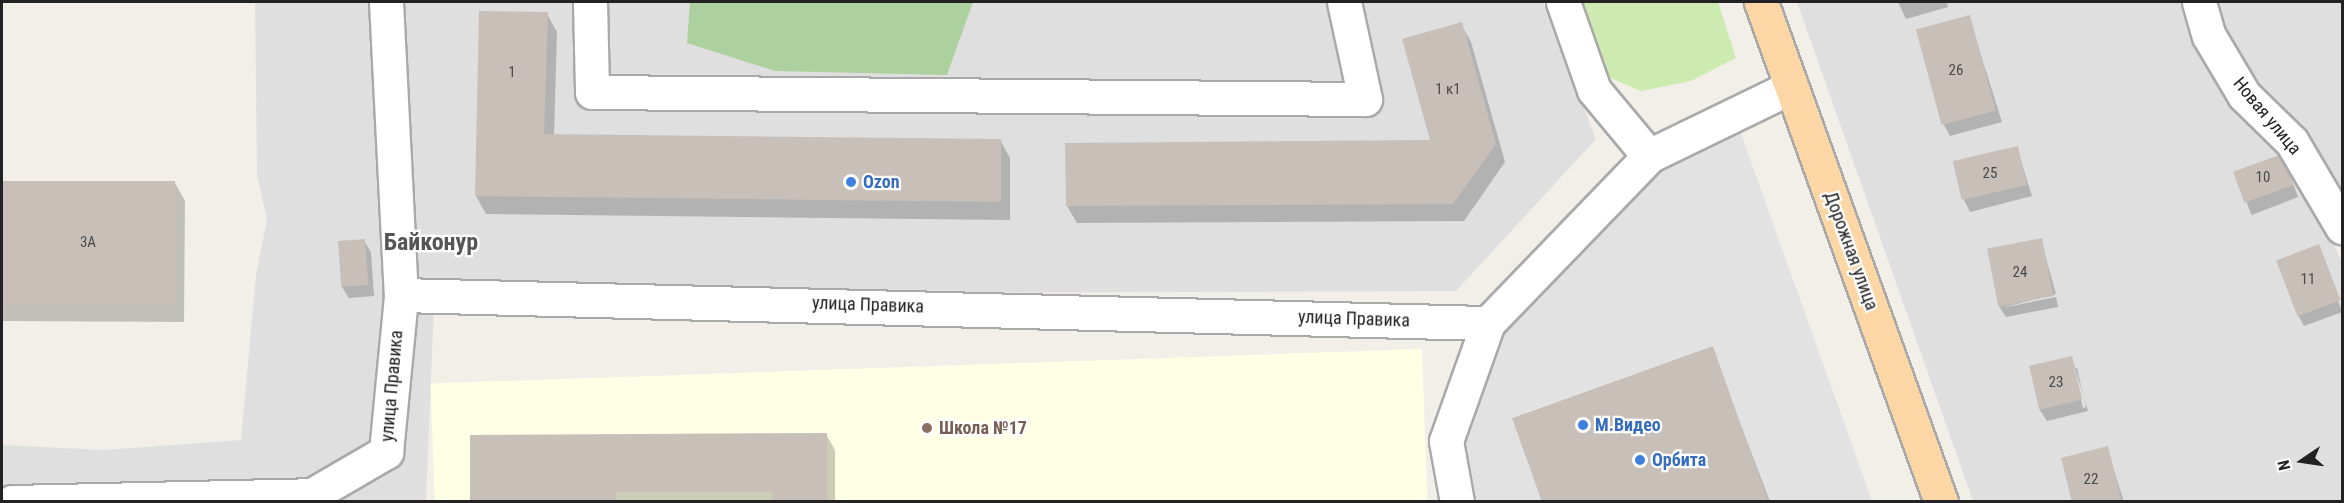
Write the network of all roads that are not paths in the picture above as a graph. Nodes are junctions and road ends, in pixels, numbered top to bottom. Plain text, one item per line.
1 (386, 2) edge
2 (591, 2) edge
3 (1344, 2) edge
4 (1563, 2) edge
5 (1761, 2) edge
6 (2199, 2) edge
7 (1791, 87) junction
8 (1648, 156) junction
9 (2343, 227) edge
10 (401, 295) junction
11 (1488, 323) junction
12 (108, 500) edge
13 (12, 501) edge
14 (1457, 501) edge
15 (1941, 501) edge

1 - 10 street
2 - 3 street
4 - 8 street
5 - 7 main road, Дорожная улица
6 - 9 street, Новая улица
7 - 8 street
7 - 15 main road, Дорожная улица
8 - 11 street
10 - 11 street, улица Правика
10 - 12 street, улица Правика
11 - 14 street
12 - 13 street, улица Правика

